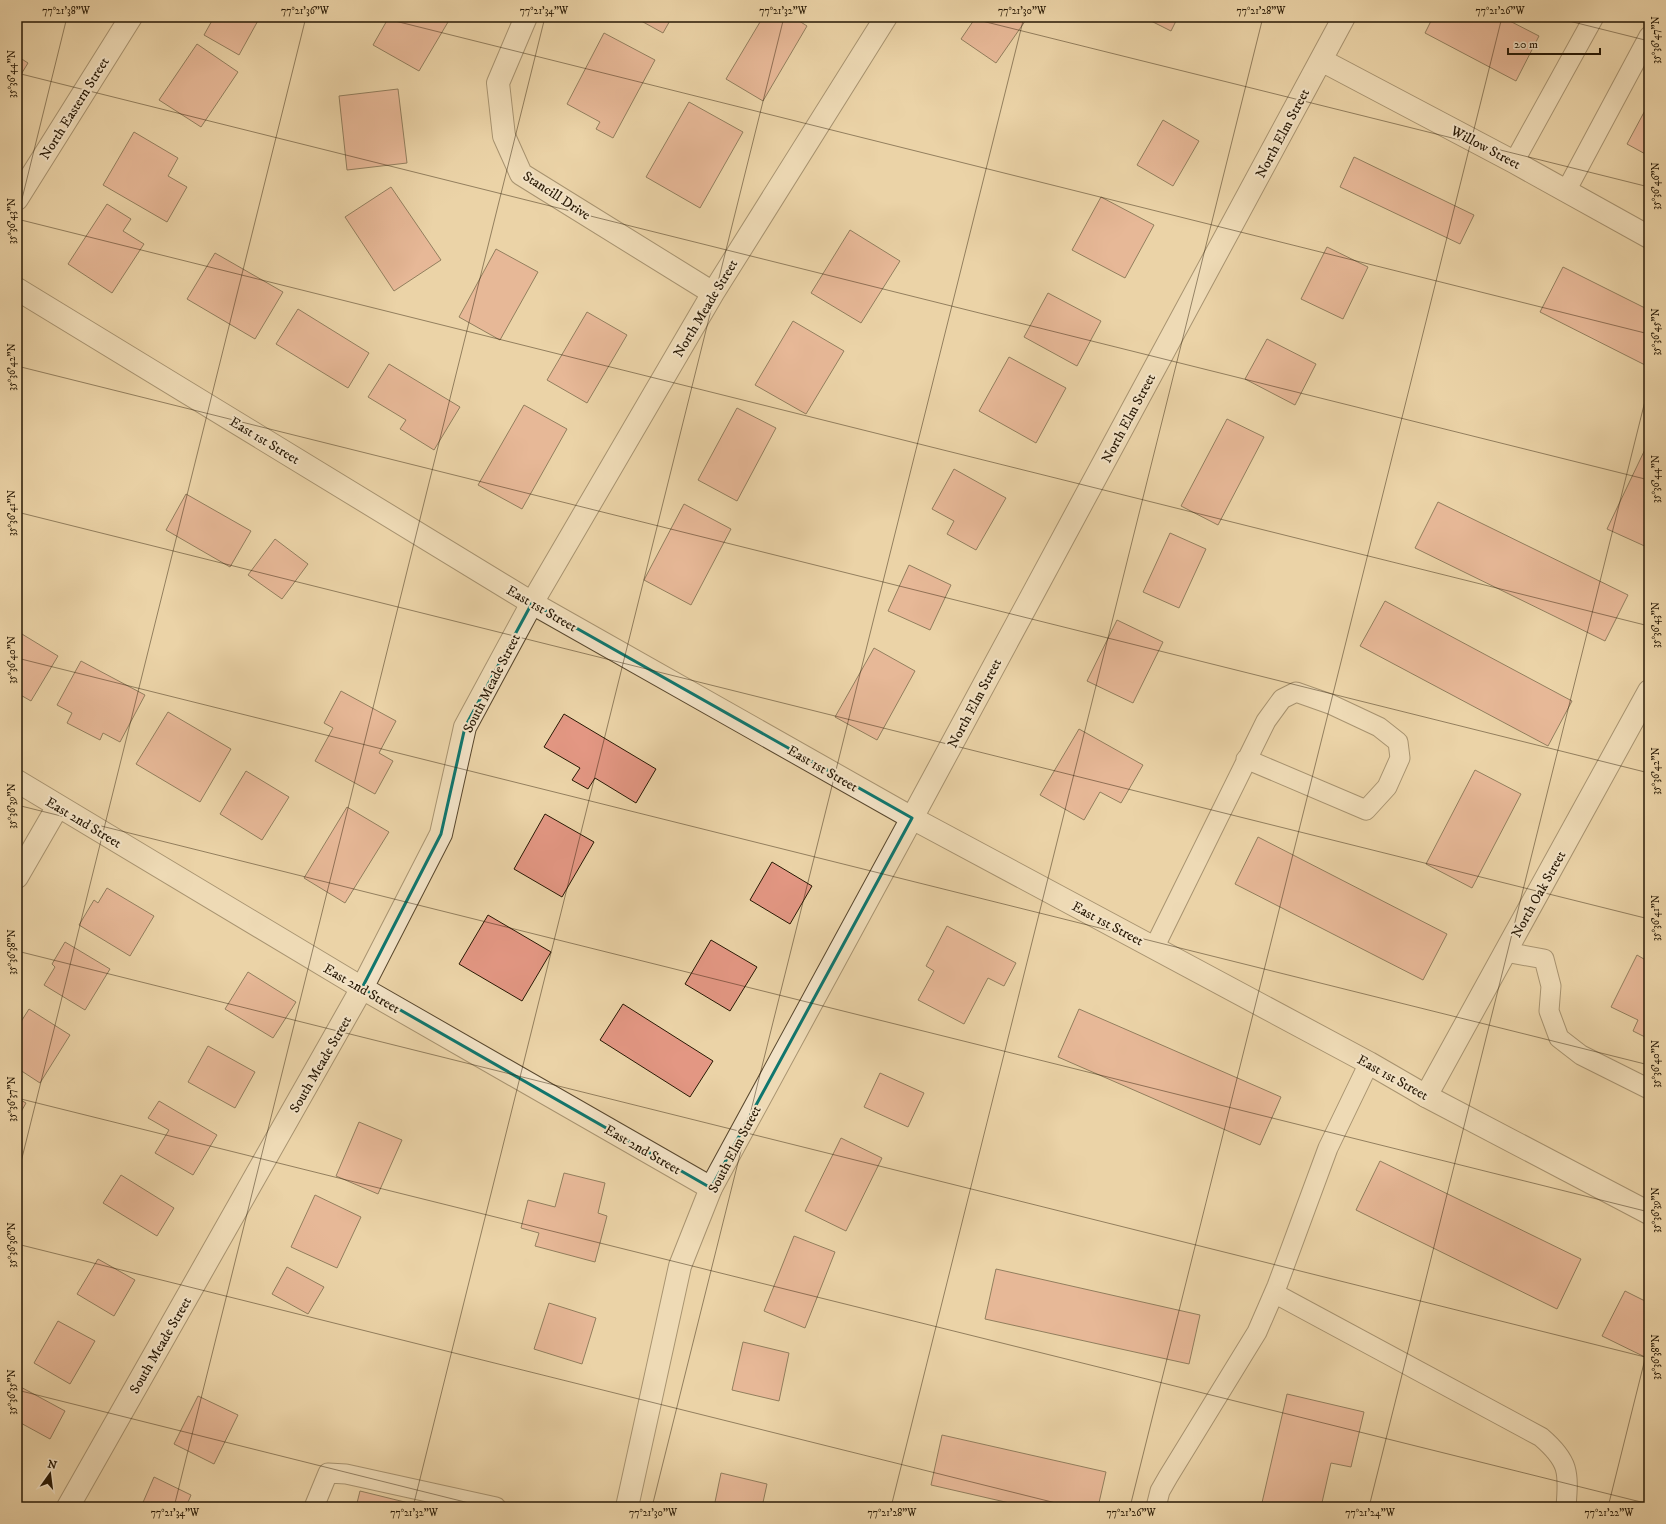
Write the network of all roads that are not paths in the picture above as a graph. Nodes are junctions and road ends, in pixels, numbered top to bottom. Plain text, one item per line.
1 (131, 17) edge
2 (526, 17) edge
3 (886, 17) edge
4 (1344, 17) edge
5 (1594, 17) edge
6 (1649, 36) edge
7 (1321, 60) junction
8 (1514, 162) junction
9 (1566, 191) junction
10 (17, 199) edge
11 (1649, 237) edge
12 (17, 289) edge
13 (712, 293) junction
14 (532, 603) junction
15 (1649, 691) edge
16 (1246, 759) junction
17 (17, 781) edge
18 (58, 806) junction
19 (912, 818) junction
20 (17, 877) edge
21 (1154, 948) junction
22 (1505, 952) junction
23 (362, 988) junction
24 (1369, 1063) junction
25 (1649, 1089) edge
26 (1426, 1096) junction
27 (711, 1188) junction
28 (1649, 1213) edge
29 (1274, 1293) junction
30 (68, 1507) edge
31 (314, 1507) edge
32 (496, 1507) edge
33 (627, 1507) edge
34 (1156, 1507) edge
35 (1566, 1507) edge

1 - 10 street, North Eastern Street
2 - 13 street, Stancill Drive
3 - 13 street, North Meade Street
4 - 7 street, North Elm Street
5 - 8 lane
6 - 9 lane
7 - 8 street, Willow Street
7 - 19 street, North Elm Street
8 - 9 street, Willow Street
9 - 11 street, Willow Street
12 - 14 street, East 1st Street
13 - 14 street, North Meade Street
14 - 19 street, East 1st Street
14 - 23 street, South Meade Street
15 - 22 street, North Oak Street
16 - 16 lane
16 - 21 lane
17 - 18 street, East 2nd Street
18 - 20 street
18 - 23 street, East 2nd Street
19 - 21 street, East 1st Street
19 - 27 street, South Elm Street
21 - 24 street, East 1st Street
22 - 25 lane
22 - 26 street, North Oak Street
23 - 27 street, East 2nd Street
23 - 30 street, South Meade Street
24 - 26 street, East 1st Street
24 - 29 lane
26 - 28 street, East 1st Street
27 - 33 street, South Elm Street
29 - 34 lane
29 - 35 lane
31 - 32 lane

